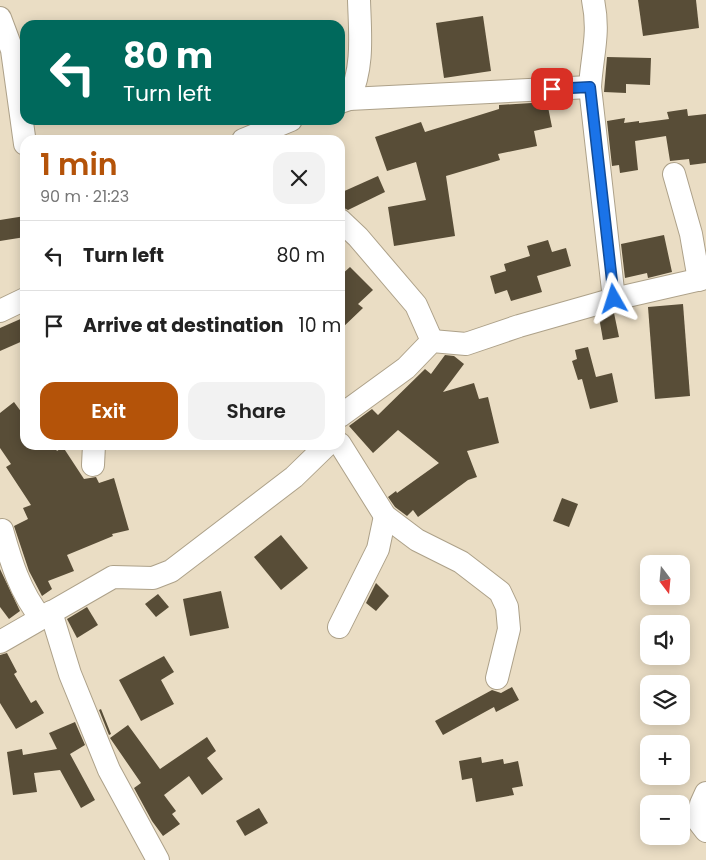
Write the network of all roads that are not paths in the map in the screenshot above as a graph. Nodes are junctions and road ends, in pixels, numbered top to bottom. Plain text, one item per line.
1 (359, 0) edge
2 (593, 0) edge
3 (0, 18) edge
4 (590, 87) junction
5 (345, 100) edge
6 (20, 108) edge
7 (281, 125) edge
8 (262, 135) edge
9 (674, 174) dead end
10 (345, 225) edge
11 (703, 279) edge
12 (614, 299) junction
13 (20, 301) edge
14 (0, 311) edge
15 (432, 341) junction
16 (345, 412) edge
17 (322, 450) edge
18 (344, 450) edge
19 (385, 516) junction
20 (2, 530) dead end
21 (46, 615) junction
22 (339, 627) dead end
23 (0, 642) edge
24 (497, 678) dead end
25 (706, 793) edge
26 (706, 831) edge
27 (158, 860) edge

1 - 5 street
2 - 4 street
3 - 6 street
4 - 5 street
4 - 12 street
7 - 8 street
9 - 11 street
10 - 15 street
11 - 12 street
12 - 15 street
13 - 14 street
15 - 16 street
17 - 21 street
18 - 19 street
19 - 22 street
19 - 24 street
20 - 21 street
21 - 23 street
21 - 27 street
25 - 26 street

